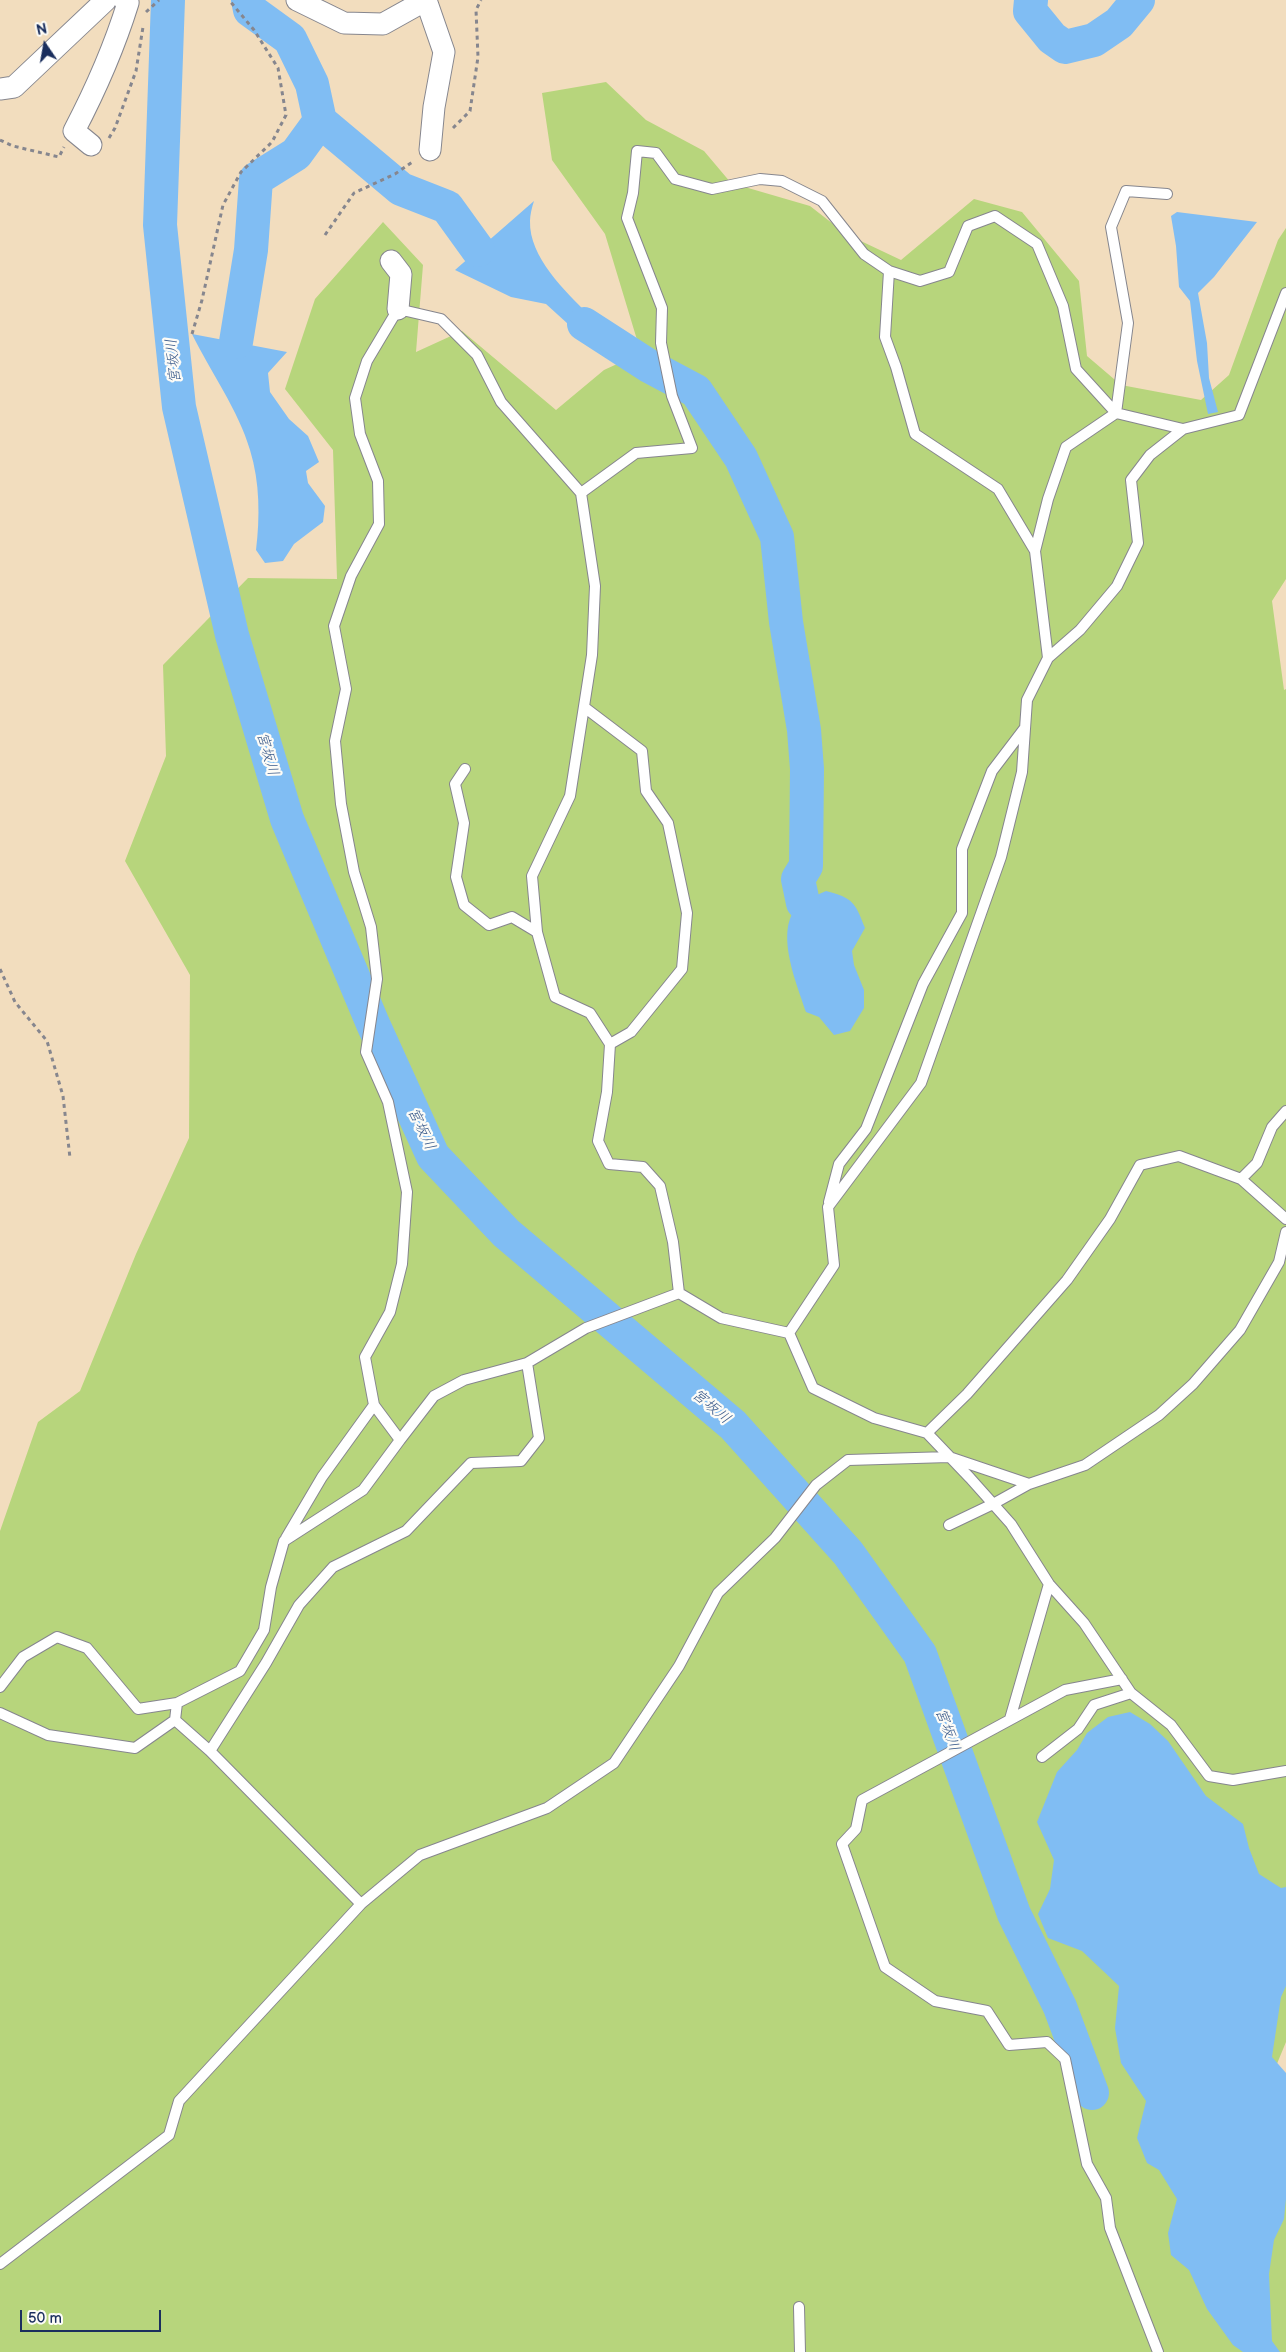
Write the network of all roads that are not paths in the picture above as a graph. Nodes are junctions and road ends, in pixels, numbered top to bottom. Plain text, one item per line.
1 (106, 0) edge
2 (124, 0) edge
3 (297, 0) edge
4 (426, 0) edge
5 (0, 89) edge
6 (98, 143) road end
7 (430, 150) dead end
8 (1166, 194) dead end
9 (391, 261) dead end
10 (889, 271) junction
11 (1286, 293) edge
12 (398, 309) junction
13 (1116, 413) junction
14 (1183, 430) junction
15 (581, 493) junction
16 (1035, 551) junction
17 (1048, 658) junction
18 (584, 707) junction
19 (1025, 728) junction
20 (465, 769) dead end
21 (537, 932) junction
22 (610, 1044) junction
23 (1286, 1112) edge
24 (1241, 1178) junction
25 (828, 1207) junction
26 (1286, 1219) edge
27 (1286, 1232) edge
28 (679, 1293) junction
29 (788, 1333) junction
30 (527, 1363) junction
31 (374, 1405) junction
32 (927, 1433) junction
33 (400, 1440) junction
34 (950, 1457) junction
35 (1029, 1484) junction
36 (993, 1504) junction
37 (948, 1525) dead end
38 (284, 1541) junction
39 (1049, 1584) junction
40 (1122, 1680) junction
41 (0, 1687) edge
42 (1132, 1693) junction
43 (177, 1703) junction
44 (0, 1713) edge
45 (1010, 1719) junction
46 (175, 1720) junction
47 (210, 1751) junction
48 (1042, 1757) dead end
49 (1286, 1771) edge
50 (361, 1904) junction
51 (0, 2264) edge
52 (798, 2307) dead end
53 (800, 2352) edge
54 (1158, 2352) edge

1 - 5 street
2 - 6 street
3 - 4 street
4 - 7 street
8 - 13 lane
9 - 12 street
10 - 13 lane
10 - 15 lane
10 - 16 lane
11 - 14 lane
12 - 15 lane
12 - 31 lane
13 - 14 lane
13 - 16 lane
14 - 17 lane
15 - 18 lane
16 - 17 lane
17 - 19 lane
18 - 21 lane
18 - 22 lane
19 - 25 lane
19 - 25 lane
20 - 21 lane
21 - 22 lane
22 - 28 lane
23 - 24 lane
24 - 26 lane
24 - 32 lane
25 - 29 lane
27 - 35 lane
28 - 29 lane
28 - 30 lane
29 - 32 lane
30 - 33 lane
30 - 47 lane
31 - 33 lane
31 - 38 lane
32 - 34 lane
33 - 38 lane
34 - 35 lane
34 - 36 lane
34 - 50 lane
35 - 36 lane
36 - 37 lane
36 - 39 lane
38 - 43 lane
39 - 40 lane
39 - 45 lane
40 - 42 lane
40 - 45 lane
41 - 43 lane
42 - 48 lane
42 - 49 lane
43 - 46 lane
44 - 46 lane
45 - 54 lane
46 - 47 lane
47 - 50 lane
50 - 51 lane
52 - 53 lane

